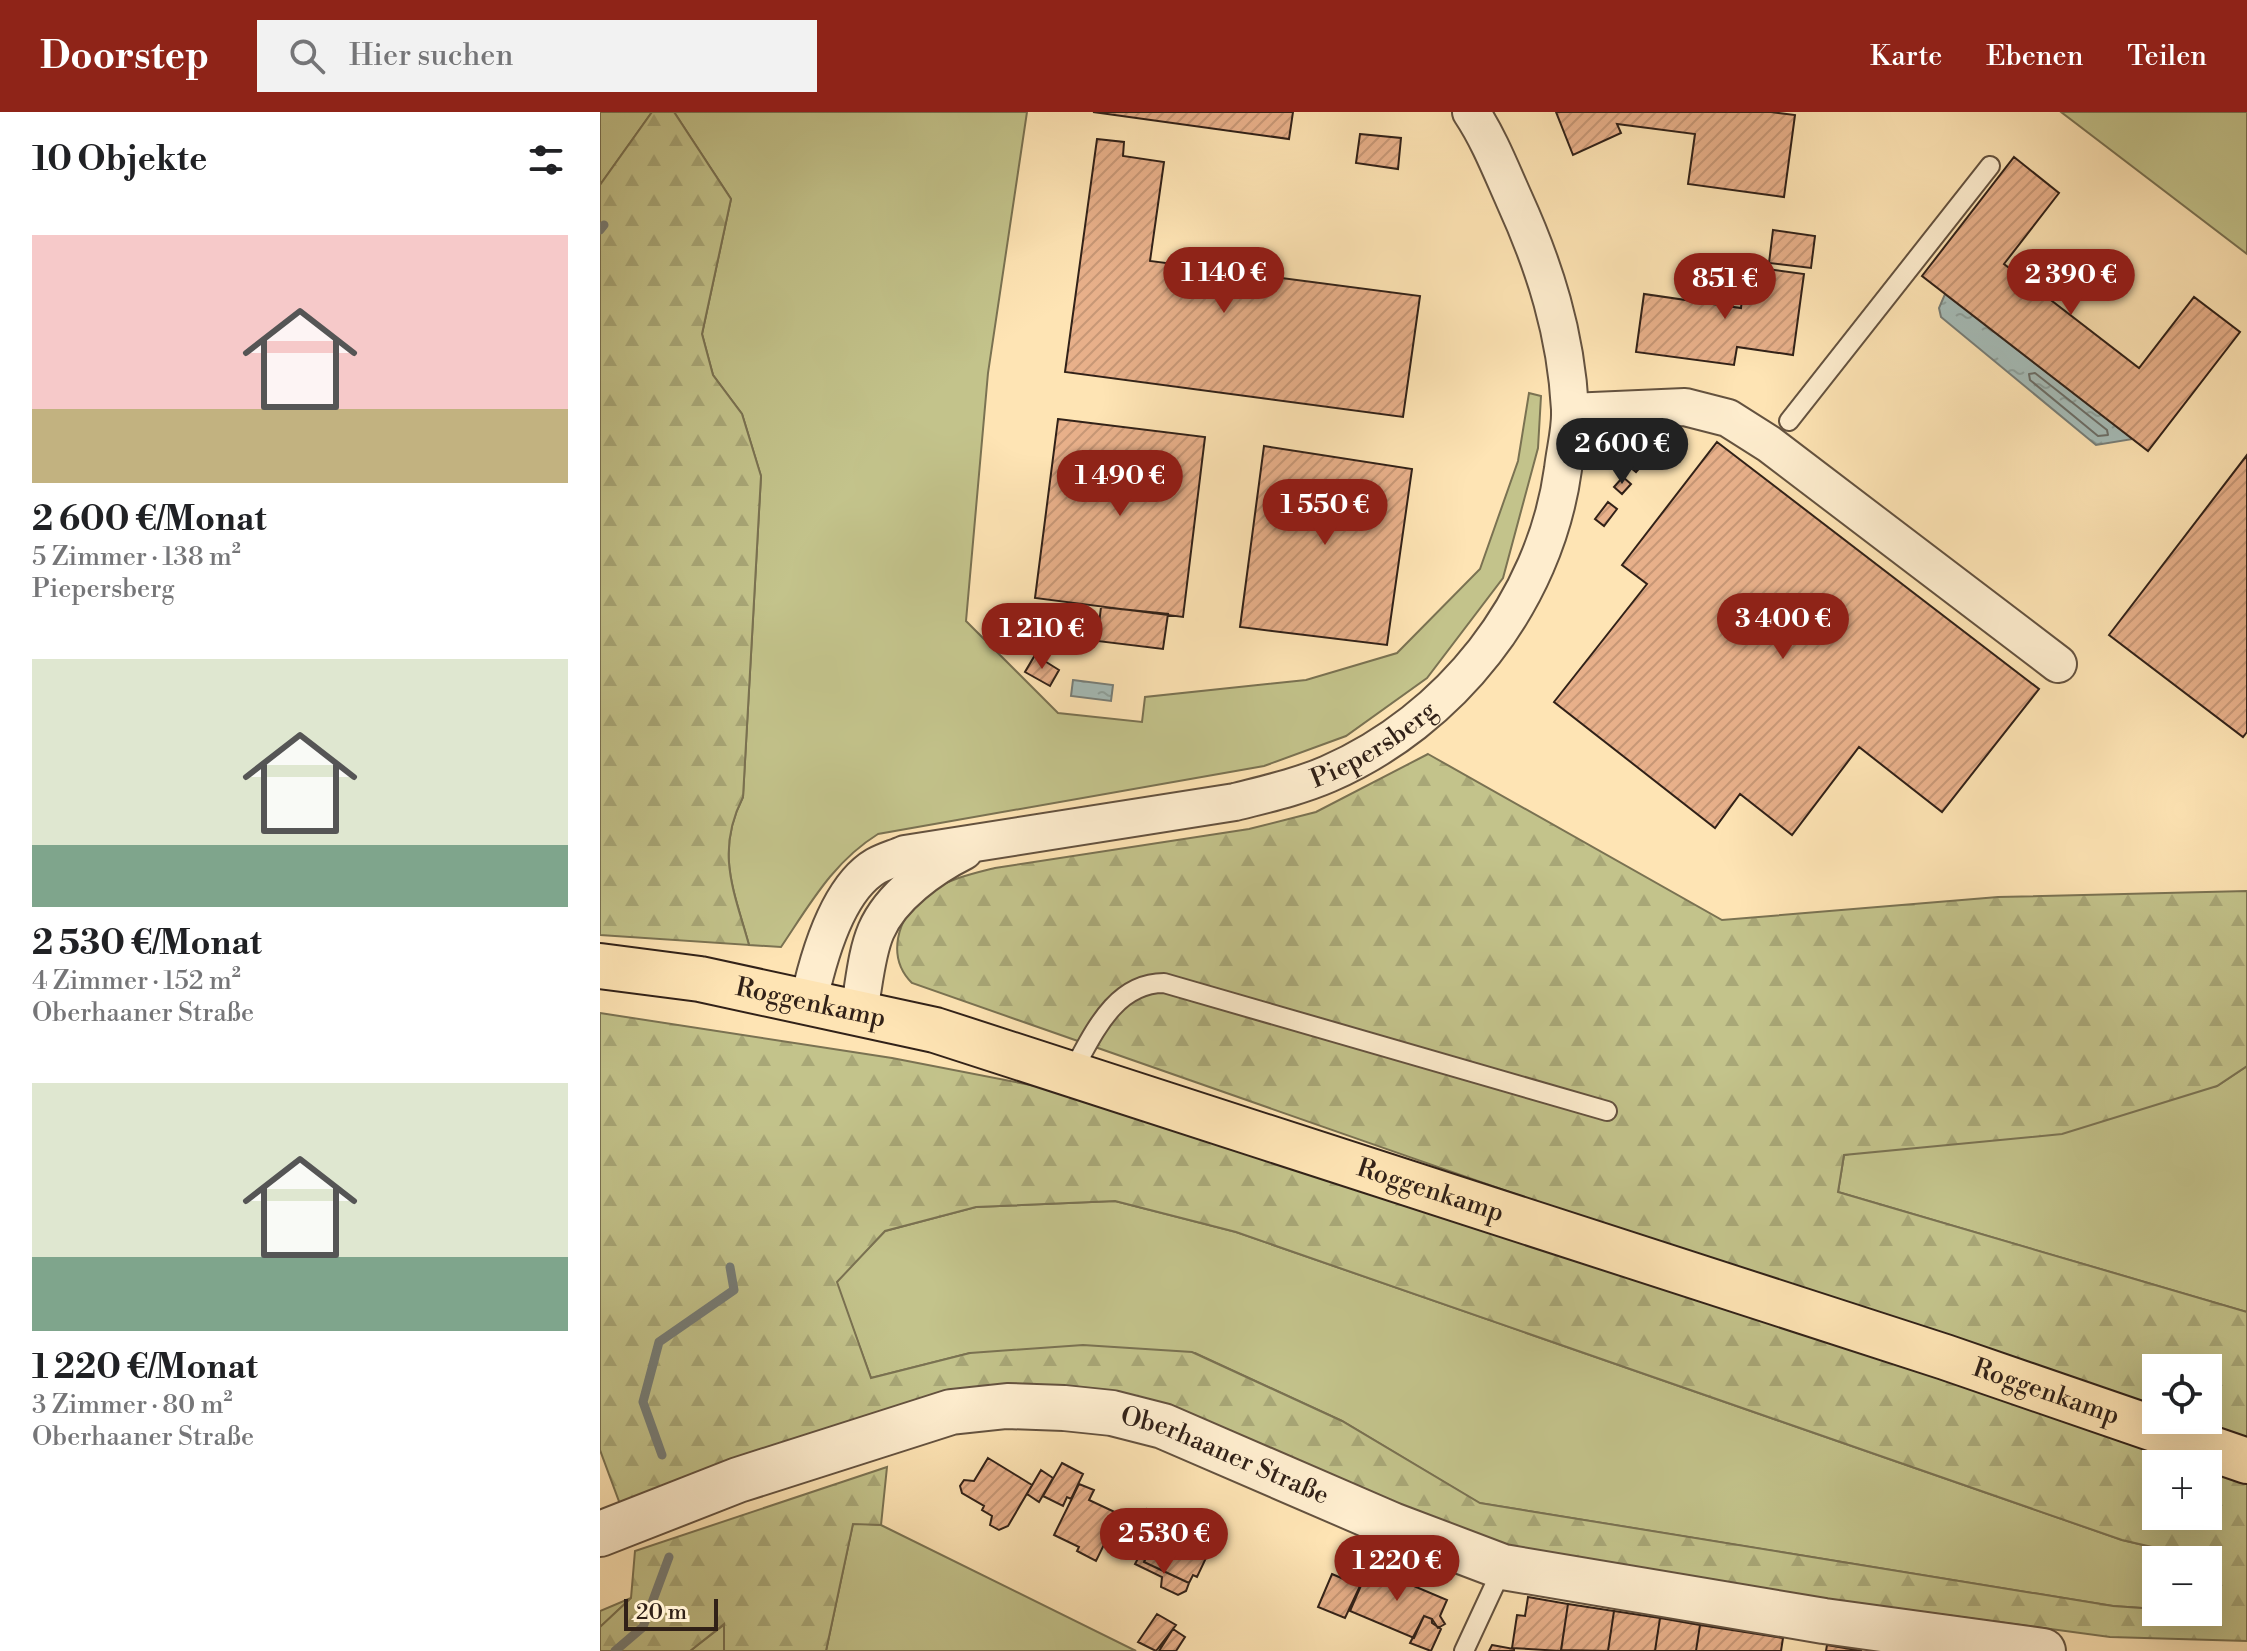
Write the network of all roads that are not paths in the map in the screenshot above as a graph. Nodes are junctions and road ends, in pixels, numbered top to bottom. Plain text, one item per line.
1 (1478, 117) edge
2 (1990, 166) dead end
3 (1570, 412) junction
4 (1789, 421) dead end
5 (2058, 664) dead end
6 (983, 841) junction
7 (600, 966) edge
8 (809, 1000) junction
9 (859, 1011) junction
10 (1072, 1072) junction
11 (1607, 1111) dead end
12 (2247, 1461) edge
13 (600, 1534) edge
14 (1503, 1567) junction
15 (1464, 1651) edge
16 (2043, 1651) edge

1 - 3 street, Piepersberg
2 - 4 lane
3 - 5 street
3 - 6 street, Piepersberg
6 - 8 street, Piepersberg
6 - 9 street, Piepersberg
7 - 8 main road, Roggenkamp
8 - 9 main road, Roggenkamp
9 - 10 main road, Roggenkamp
10 - 11 lane
10 - 12 main road, Roggenkamp
13 - 14 street, Oberhaaner Straße
14 - 15 lane
14 - 16 street, Oberhaaner Straße

